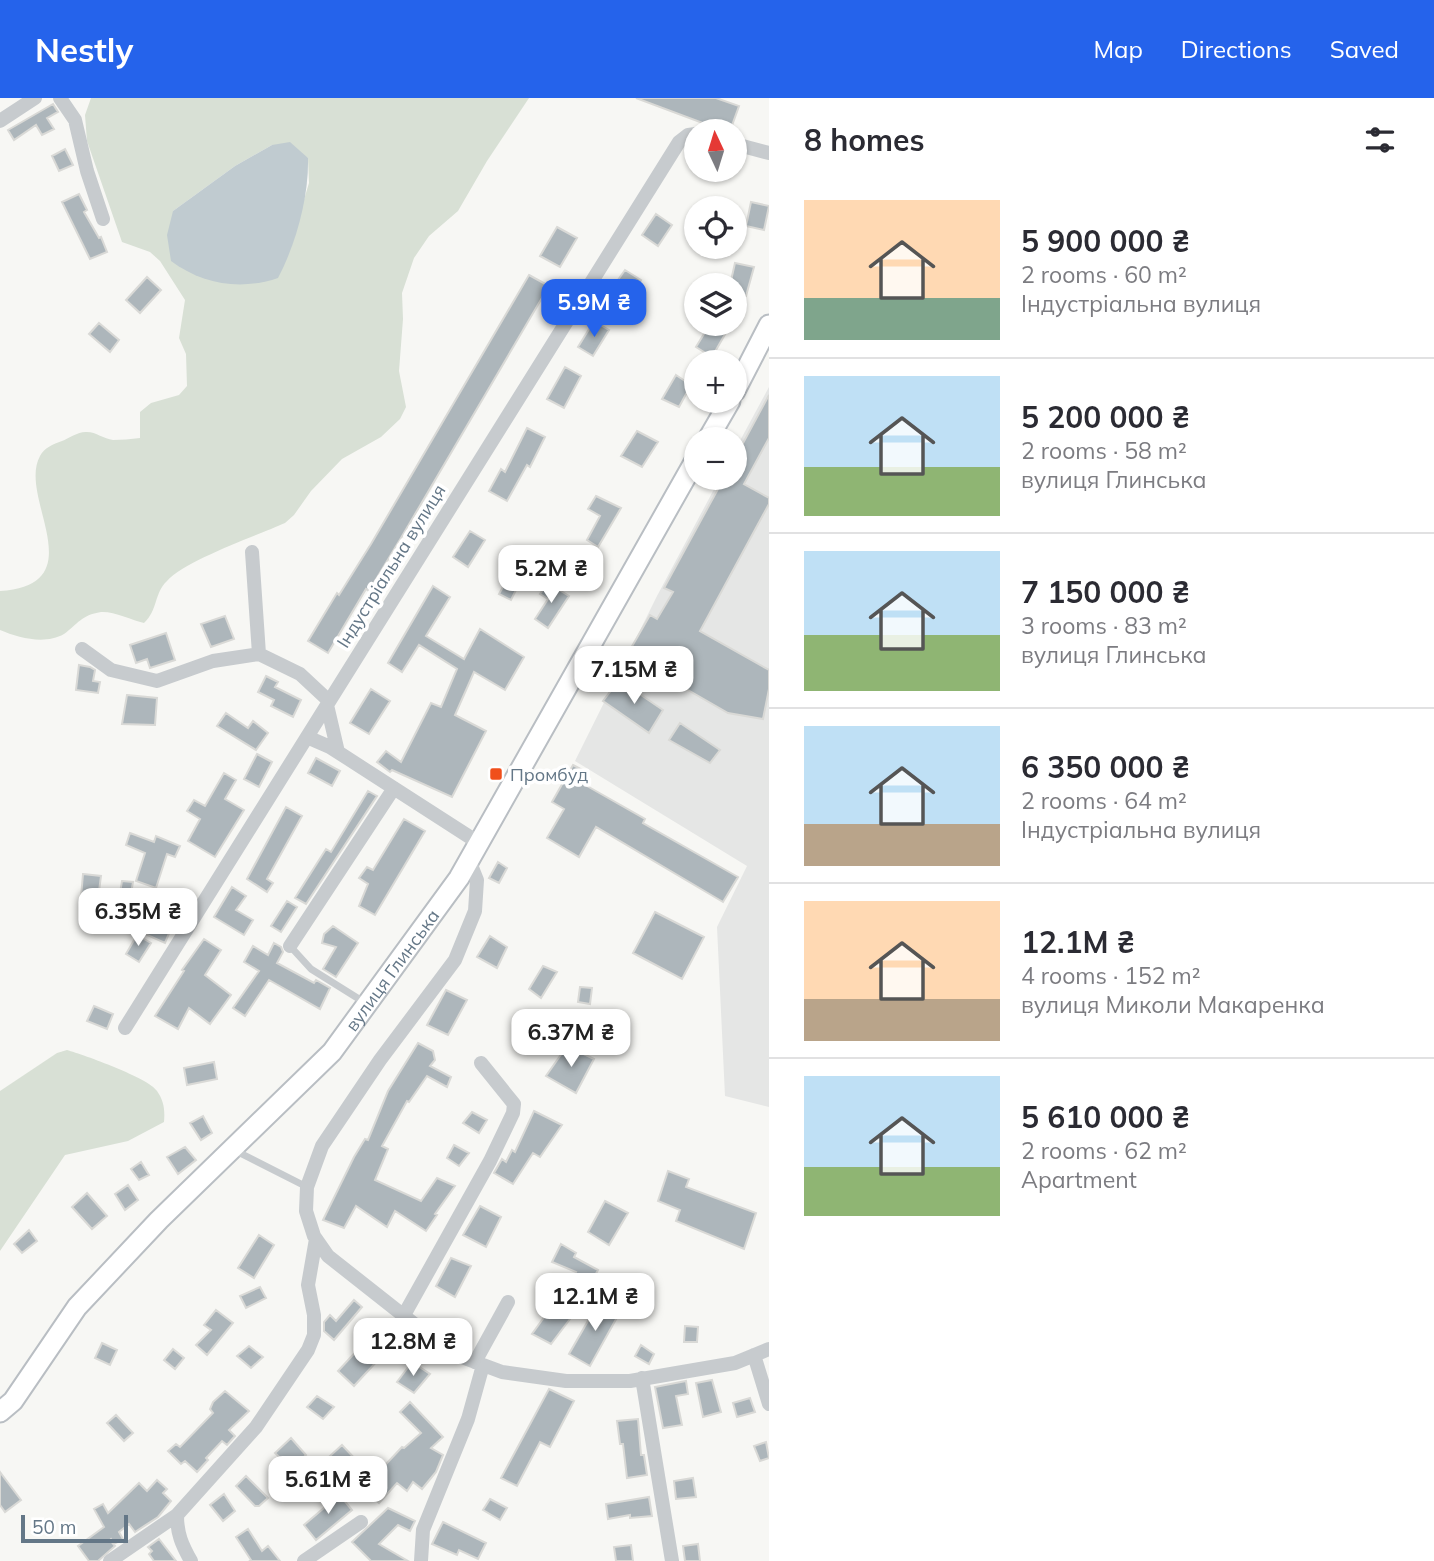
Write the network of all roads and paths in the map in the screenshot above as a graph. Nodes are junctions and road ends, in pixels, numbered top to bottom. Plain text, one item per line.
1 (35, 98) edge
2 (60, 98) edge
3 (0, 121) edge
4 (684, 138) edge
5 (747, 147) edge
6 (769, 153) edge
7 (103, 219) dead end
8 (769, 325) edge
9 (747, 368) edge
10 (684, 480) edge
11 (252, 552) dead end
12 (82, 649) dead end
13 (258, 654) junction
14 (328, 703) junction
15 (307, 737) junction
16 (338, 752) junction
17 (394, 788) junction
18 (474, 851) junction
19 (290, 946) joint
20 (367, 1004) junction
21 (125, 1028) dead end
22 (481, 1063) dead end
23 (232, 1149) junction
24 (307, 1187) junction
25 (316, 1239) junction
26 (508, 1302) dead end
27 (404, 1315) junction
28 (769, 1349) edge
29 (754, 1355) junction
30 (479, 1364) junction
31 (642, 1378) junction
32 (769, 1404) edge
33 (0, 1412) edge
34 (177, 1515) junction
35 (361, 1522) dead end
36 (110, 1561) edge
37 (191, 1561) edge
38 (304, 1561) edge
39 (421, 1561) edge
40 (672, 1561) edge

1 - 3 street
2 - 7 street
4 - 14 street, Індустріальна вулиця
5 - 6 street
8 - 9 main road
10 - 18 main road, вулиця Глинська
11 - 13 street
12 - 13 street
13 - 14 street
14 - 15 street, Індустріальна вулиця
14 - 16 street
15 - 16 street
15 - 21 street, Індустріальна вулиця
16 - 17 street
17 - 18 street
17 - 19 street
18 - 20 main road, вулиця Глинська
18 - 24 street
19 - 20 lane
20 - 23 main road, вулиця Глинська
22 - 27 street
23 - 24 lane
23 - 33 main road, вулиця Глинська
24 - 25 street
25 - 27 street
25 - 34 street
26 - 30 street
27 - 30 street
28 - 29 street
29 - 31 street
29 - 32 street
30 - 31 street
30 - 39 street
31 - 40 street
34 - 36 street
34 - 37 street
35 - 38 street

